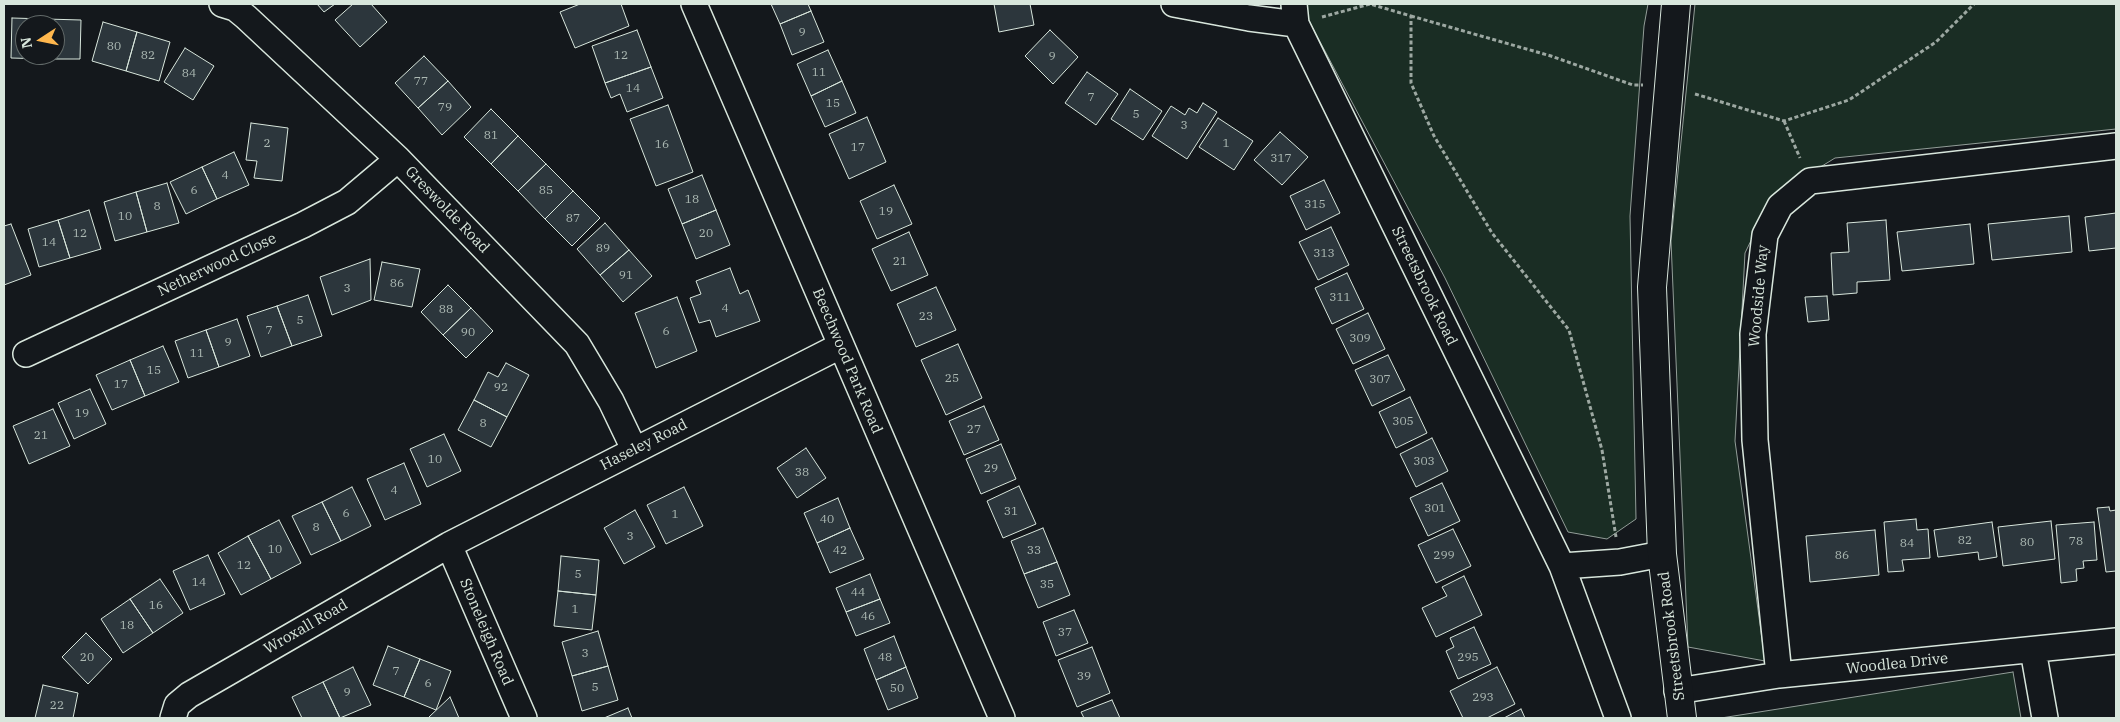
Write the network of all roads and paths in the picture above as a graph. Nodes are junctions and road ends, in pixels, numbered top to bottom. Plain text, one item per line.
1 (222, 4) edge
2 (694, 4) edge
3 (1174, 4) edge
4 (1370, 4) edge
5 (1676, 4) edge
6 (1974, 4) edge
7 (1295, 14) edge
8 (1411, 16) junction
9 (1668, 86) junction
10 (1784, 121) junction
11 (2116, 146) edge
12 (398, 159) junction
13 (1810, 181) junction
14 (840, 346) junction
15 (26, 354) dead end
16 (634, 450) junction
17 (449, 545) junction
18 (1662, 554) junction
19 (1620, 562) junction
20 (1562, 566) junction
21 (2116, 641) edge
22 (2033, 650) junction
23 (1779, 675) junction
24 (1678, 691) junction
25 (173, 718) edge
26 (524, 718) edge
27 (1002, 718) edge
28 (1618, 718) edge
29 (1682, 718) edge
30 (2046, 718) edge

1 - 12 street, Greswolde Road
2 - 14 street, Beechwood Park Road
3 - 7 street
4 - 7 path
4 - 8 path
5 - 9 main road, Streetsbrook Road
6 - 10 path
7 - 20 street, Streetsbrook Road
8 - 9 path
8 - 19 path
9 - 10 path
9 - 18 main road, Streetsbrook Road
10 - 13 path
11 - 13 street
12 - 15 street, Netherwood Close
12 - 16 street, Greswolde Road
13 - 23 street, Woodside Way
14 - 16 street, Haseley Road
14 - 27 street, Beechwood Park Road
16 - 17 street, Haseley Road
17 - 25 street, Wroxall Road
17 - 26 street, Stoneleigh Road
18 - 19 street, Streetsbrook Road
18 - 24 main road, Streetsbrook Road
19 - 20 street, Streetsbrook Road
20 - 28 street, Streetsbrook Road
21 - 22 street, Woodlea Drive
22 - 23 street, Woodlea Drive
22 - 30 street
23 - 24 street, Woodlea Drive
24 - 29 main road, Streetsbrook Road

